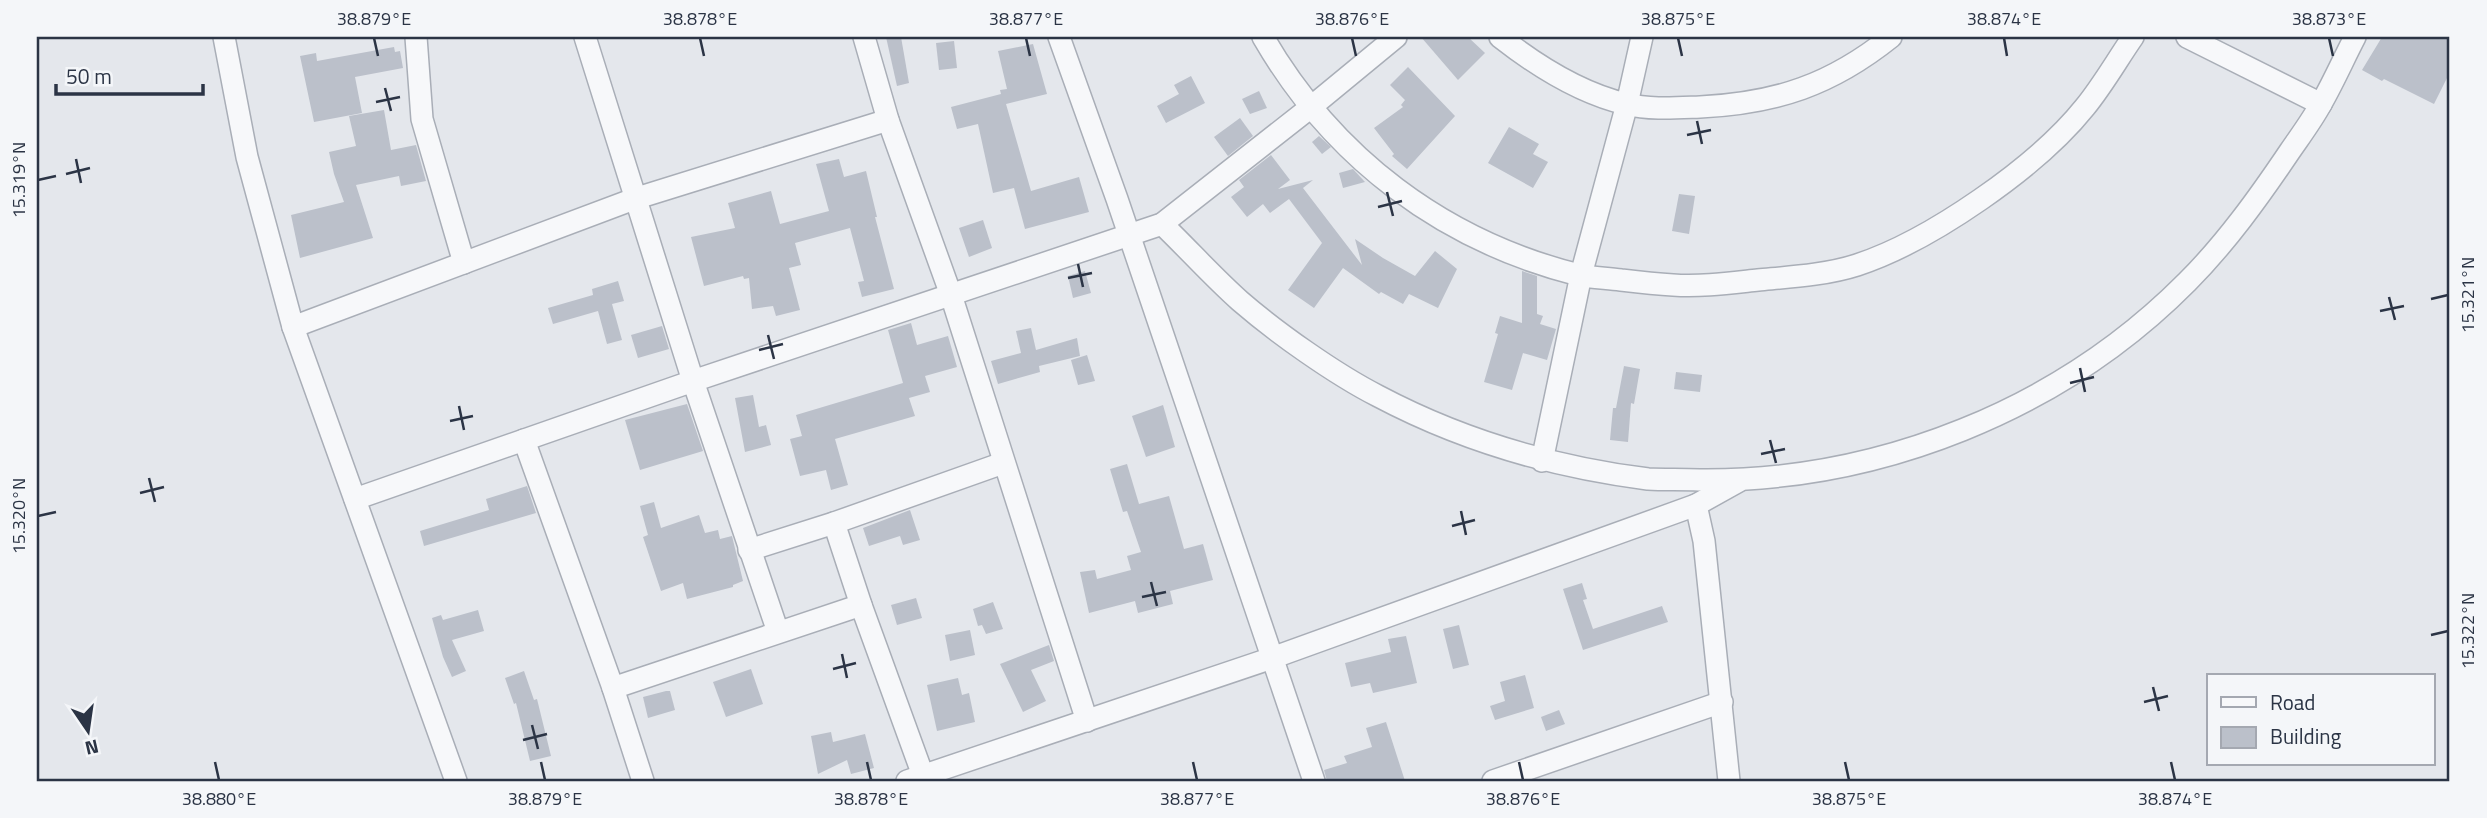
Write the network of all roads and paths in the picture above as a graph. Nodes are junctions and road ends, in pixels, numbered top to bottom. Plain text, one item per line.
1 (224, 37) edge
2 (416, 37) edge
3 (585, 37) edge
4 (864, 37) edge
5 (1059, 37) edge
6 (1263, 37) edge
7 (1396, 37) edge
8 (1500, 37) edge
9 (1642, 37) edge
10 (1891, 37) edge
11 (2133, 37) edge
12 (2188, 37) edge
13 (2355, 37) edge
14 (1627, 104) junction
15 (2321, 104) junction
16 (1311, 107) junction
17 (888, 120) junction
18 (634, 199) junction
19 (1162, 224) junction
20 (1129, 234) junction
21 (464, 263) junction
22 (1581, 275) junction
23 (951, 295) junction
24 (293, 327) junction
25 (693, 381) junction
26 (524, 440) junction
27 (1542, 461) junction
28 (1003, 463) junction
29 (1740, 480) junction
30 (355, 499) junction
31 (1696, 505) junction
32 (834, 523) junction
33 (749, 551) junction
34 (861, 605) junction
35 (778, 632) junction
36 (1272, 658) junction
37 (613, 688) junction
38 (1722, 702) junction
39 (1087, 721) junction
40 (1515, 778) edge
41 (919, 780) edge
42 (456, 781) edge
43 (643, 781) edge
44 (1314, 781) edge
45 (1493, 781) edge
46 (1729, 781) edge

1 - 24 street
2 - 21 street
3 - 18 street
4 - 17 street
5 - 20 street
6 - 16 street
7 - 16 street
8 - 14 street
9 - 14 street
10 - 14 street
11 - 22 street
12 - 15 street
13 - 15 street
14 - 22 street
15 - 29 street
16 - 19 street
16 - 22 street
17 - 18 street
17 - 23 street
18 - 21 street
18 - 25 street
19 - 20 street
19 - 27 street
20 - 23 street
20 - 36 street
21 - 24 street
22 - 27 street
23 - 25 street
23 - 28 street
24 - 30 street
25 - 26 street
25 - 33 street
26 - 30 street
26 - 37 street
27 - 29 street
28 - 32 street
28 - 39 street
29 - 31 street
30 - 42 street
31 - 36 street
31 - 38 street
32 - 33 street
32 - 34 street
33 - 35 street
34 - 35 street
34 - 41 street
35 - 37 street
36 - 39 street
36 - 44 street
37 - 43 street
38 - 40 street
38 - 46 street
39 - 41 street
40 - 45 street

